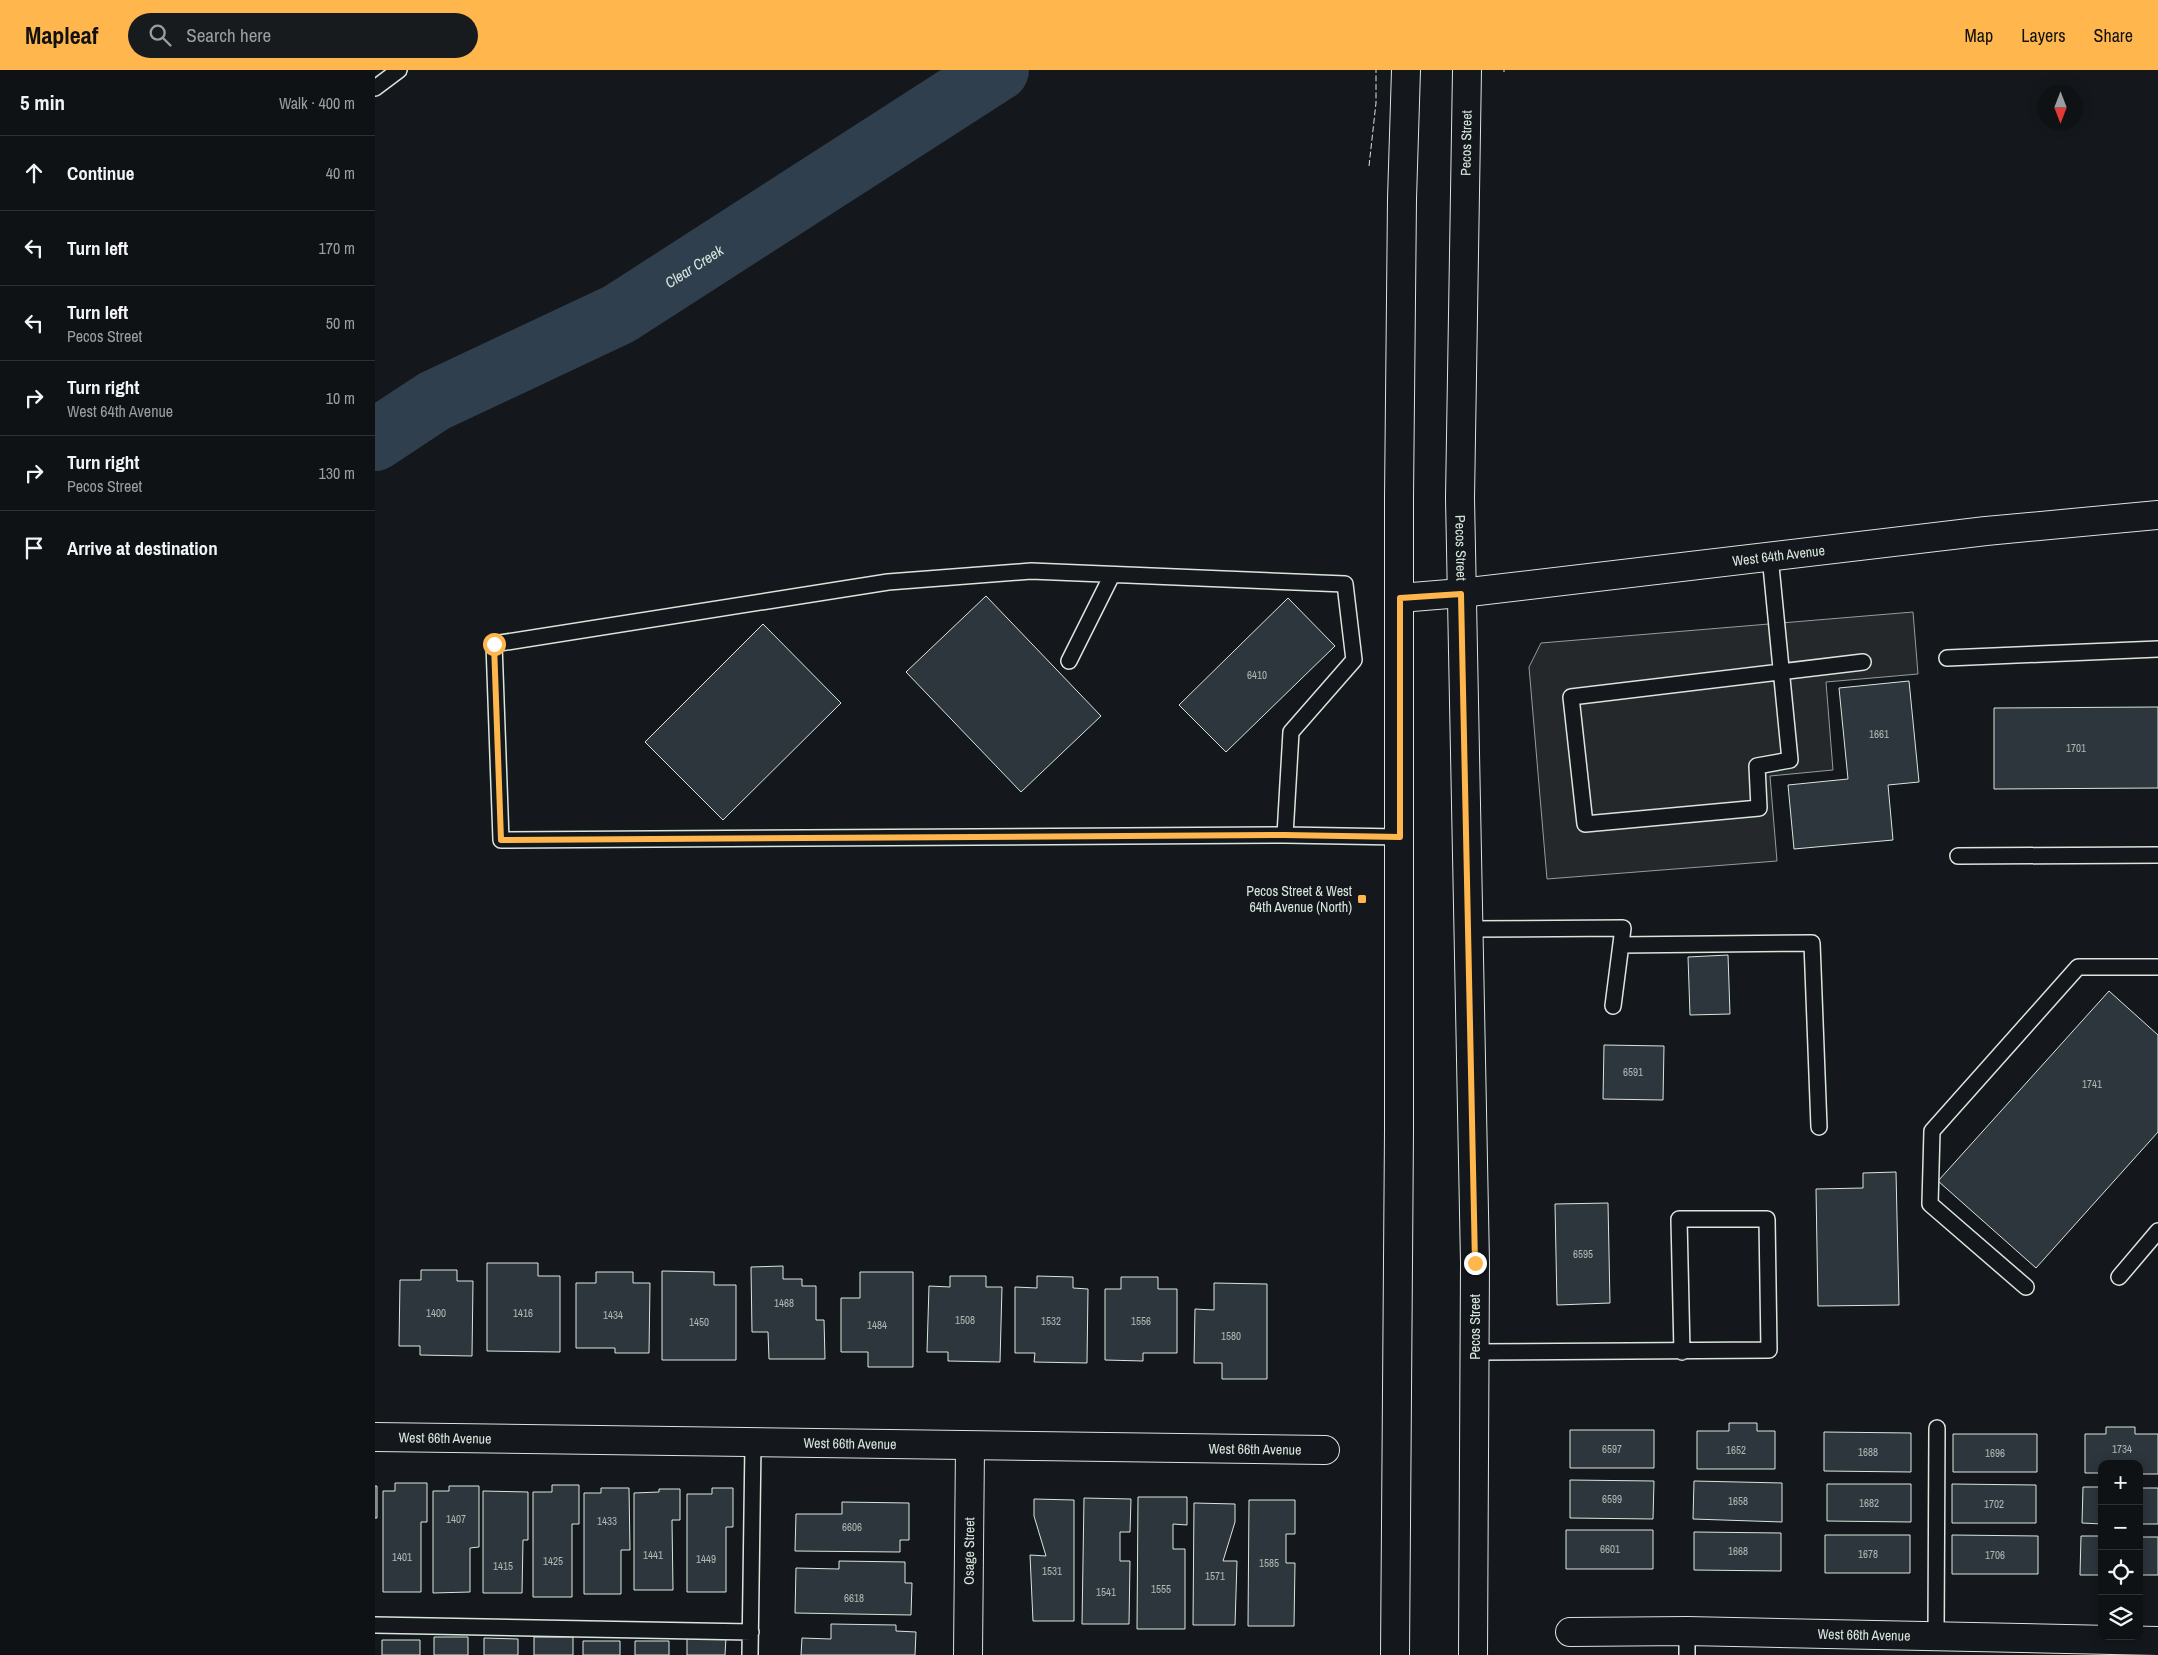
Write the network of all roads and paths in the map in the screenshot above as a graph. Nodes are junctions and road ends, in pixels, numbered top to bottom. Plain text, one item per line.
1 (399, 70) edge
2 (1406, 70) edge
3 (1467, 70) edge
4 (375, 88) edge
5 (2158, 514) edge
6 (1771, 556) junction
7 (1112, 574) junction
8 (1461, 594) junction
9 (1400, 598) junction
10 (2158, 649) edge
11 (1947, 658) dead end
12 (1069, 661) dead end
13 (1863, 662) dead end
14 (1781, 673) junction
15 (1285, 835) junction
16 (1400, 837) junction
17 (2158, 855) edge
18 (1958, 856) dead end
19 (1468, 929) junction
20 (1621, 945) junction
21 (2158, 967) edge
22 (1613, 1006) dead end
23 (1819, 1127) dead end
24 (2158, 1231) edge
25 (2119, 1277) dead end
26 (2026, 1287) dead end
27 (1475, 1352) junction
28 (1681, 1352) junction
29 (1937, 1428) dead end
30 (375, 1437) edge
31 (753, 1444) junction
32 (970, 1446) junction
33 (1325, 1450) dead end
34 (375, 1625) edge
35 (751, 1632) junction
36 (1569, 1632) dead end
37 (1951, 1642) edge
38 (2158, 1642) edge
39 (1687, 1643) edge
40 (2113, 1648) edge
41 (751, 1655) edge
42 (968, 1655) edge
43 (1395, 1655) edge
44 (1473, 1655) edge

1 - 4 lane
2 - 9 main road
3 - 8 main road, Pecos Street
5 - 6 main road, West 64th Avenue
6 - 8 main road, West 64th Avenue
6 - 14 lane
7 - 12 lane
7 - 15 lane
7 - 15 lane
8 - 9 main road, West 64th Avenue
8 - 19 main road, Pecos Street
9 - 16 main road
10 - 11 lane
13 - 14 lane
14 - 14 lane
15 - 16 lane
16 - 43 main road
17 - 18 lane
19 - 20 lane
19 - 27 main road, Pecos Street
20 - 22 lane
20 - 23 lane
21 - 26 lane
24 - 25 lane
27 - 28 lane
27 - 44 main road, Pecos Street
28 - 28 lane
29 - 37 lane
30 - 31 main road, West 66th Avenue
31 - 32 main road, West 66th Avenue
31 - 35 lane
32 - 33 main road, West 66th Avenue
32 - 42 main road, Osage Street
34 - 35 lane
35 - 41 lane
36 - 39 main road, West 66th Avenue
37 - 39 main road, West 66th Avenue
37 - 40 main road, West 66th Avenue
38 - 40 main road, West 66th Avenue

